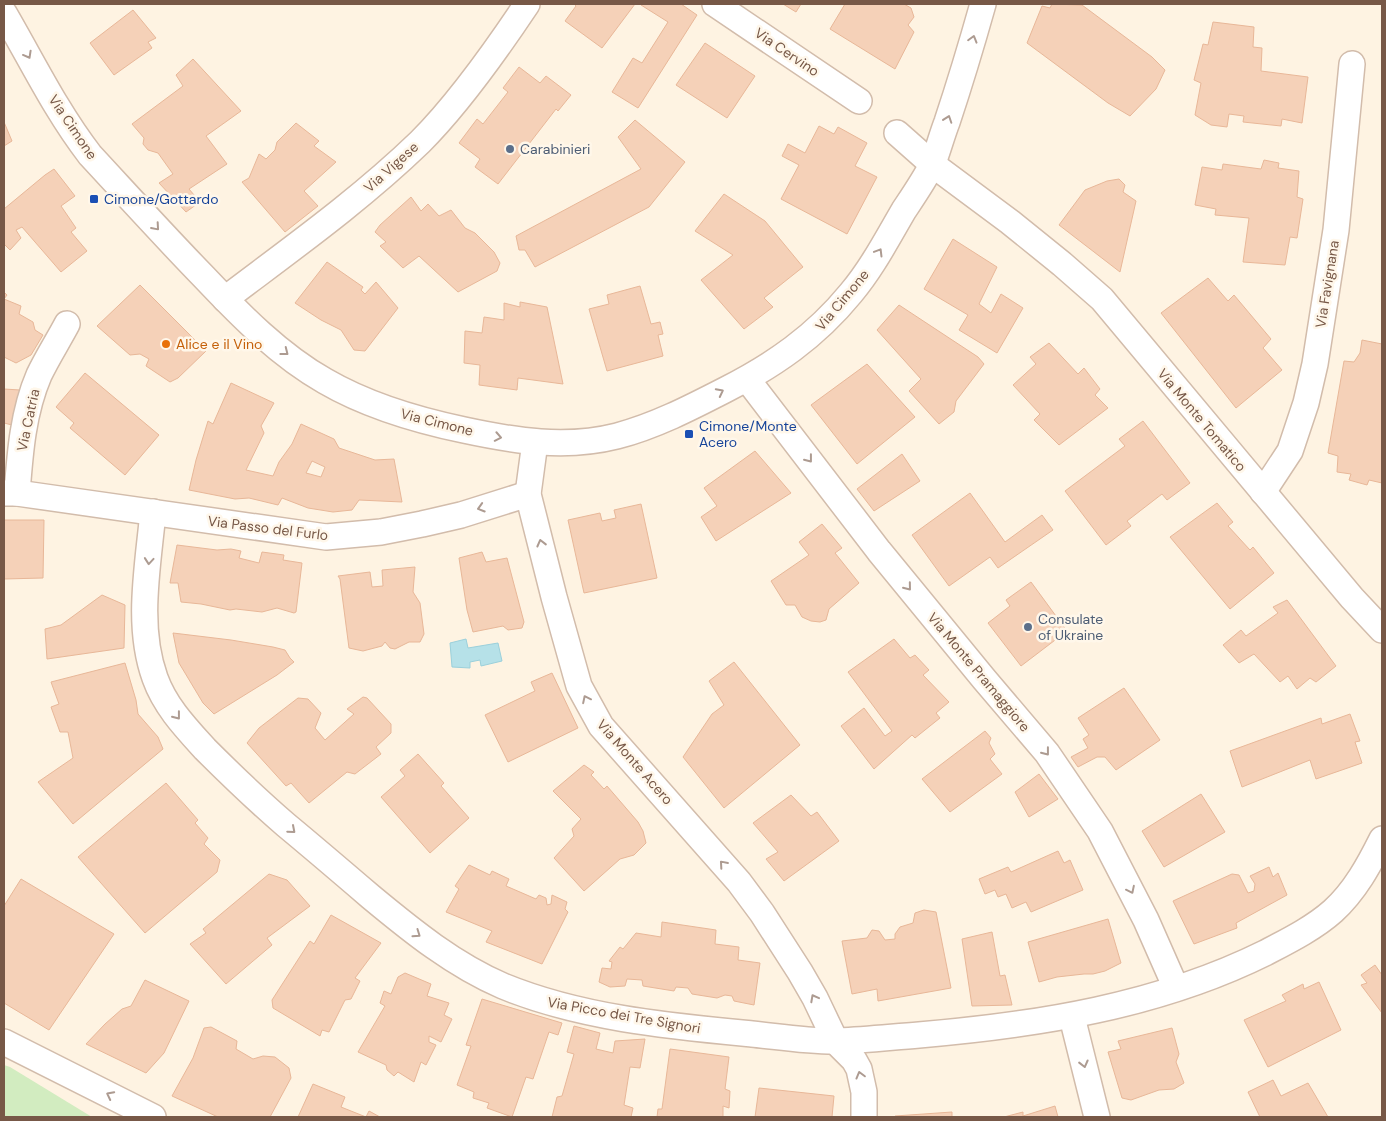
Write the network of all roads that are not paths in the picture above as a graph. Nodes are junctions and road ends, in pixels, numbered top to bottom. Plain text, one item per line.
1 (14, 4) edge
2 (527, 4) edge
3 (715, 4) edge
4 (983, 4) edge
5 (4, 11) edge
6 (1352, 64) dead end
7 (859, 101) dead end
8 (897, 133) dead end
9 (932, 164) junction
10 (225, 299) junction
11 (67, 324) dead end
12 (747, 379) junction
13 (535, 442) junction
14 (1263, 492) junction
15 (10, 493) edge
16 (528, 494) junction
17 (153, 512) junction
18 (1382, 630) edge
19 (1382, 839) edge
20 (1176, 988) junction
21 (1072, 1017) junction
22 (4, 1042) edge
23 (836, 1042) junction
24 (153, 1117) edge
25 (864, 1117) edge
26 (1096, 1117) edge

1 - 5 street
2 - 10 street, Via Vigese
3 - 7 street, Via Cervino
9 -> 4 street, Via Cimone
5 -> 10 street, Via Cimone
6 - 14 street, Via Favignana
8 - 9 street, Via Monte Tomatico
12 -> 9 street, Via Cimone
9 - 14 street, Via Monte Tomatico
10 -> 13 street, Via Cimone
11 - 15 street, Via Catria
13 -> 12 street, Via Cimone
12 -> 20 street, Via Monte Pramaggiore
13 - 16 street, Via Monte Acero
14 - 18 street, Via Monte Tomatico
15 - 17 street, Via Passo del Furlo
16 -> 17 street, Via Passo del Furlo
23 -> 16 street, Via Monte Acero
17 -> 23 street, Via Picco dei Tre Signori
19 - 20 street, Via Picco dei Tre Signori
20 - 21 street, Via Picco dei Tre Signori
21 - 23 street, Via Picco dei Tre Signori
21 -> 26 street
24 -> 22 street
25 -> 23 street, Via Monte Acero

